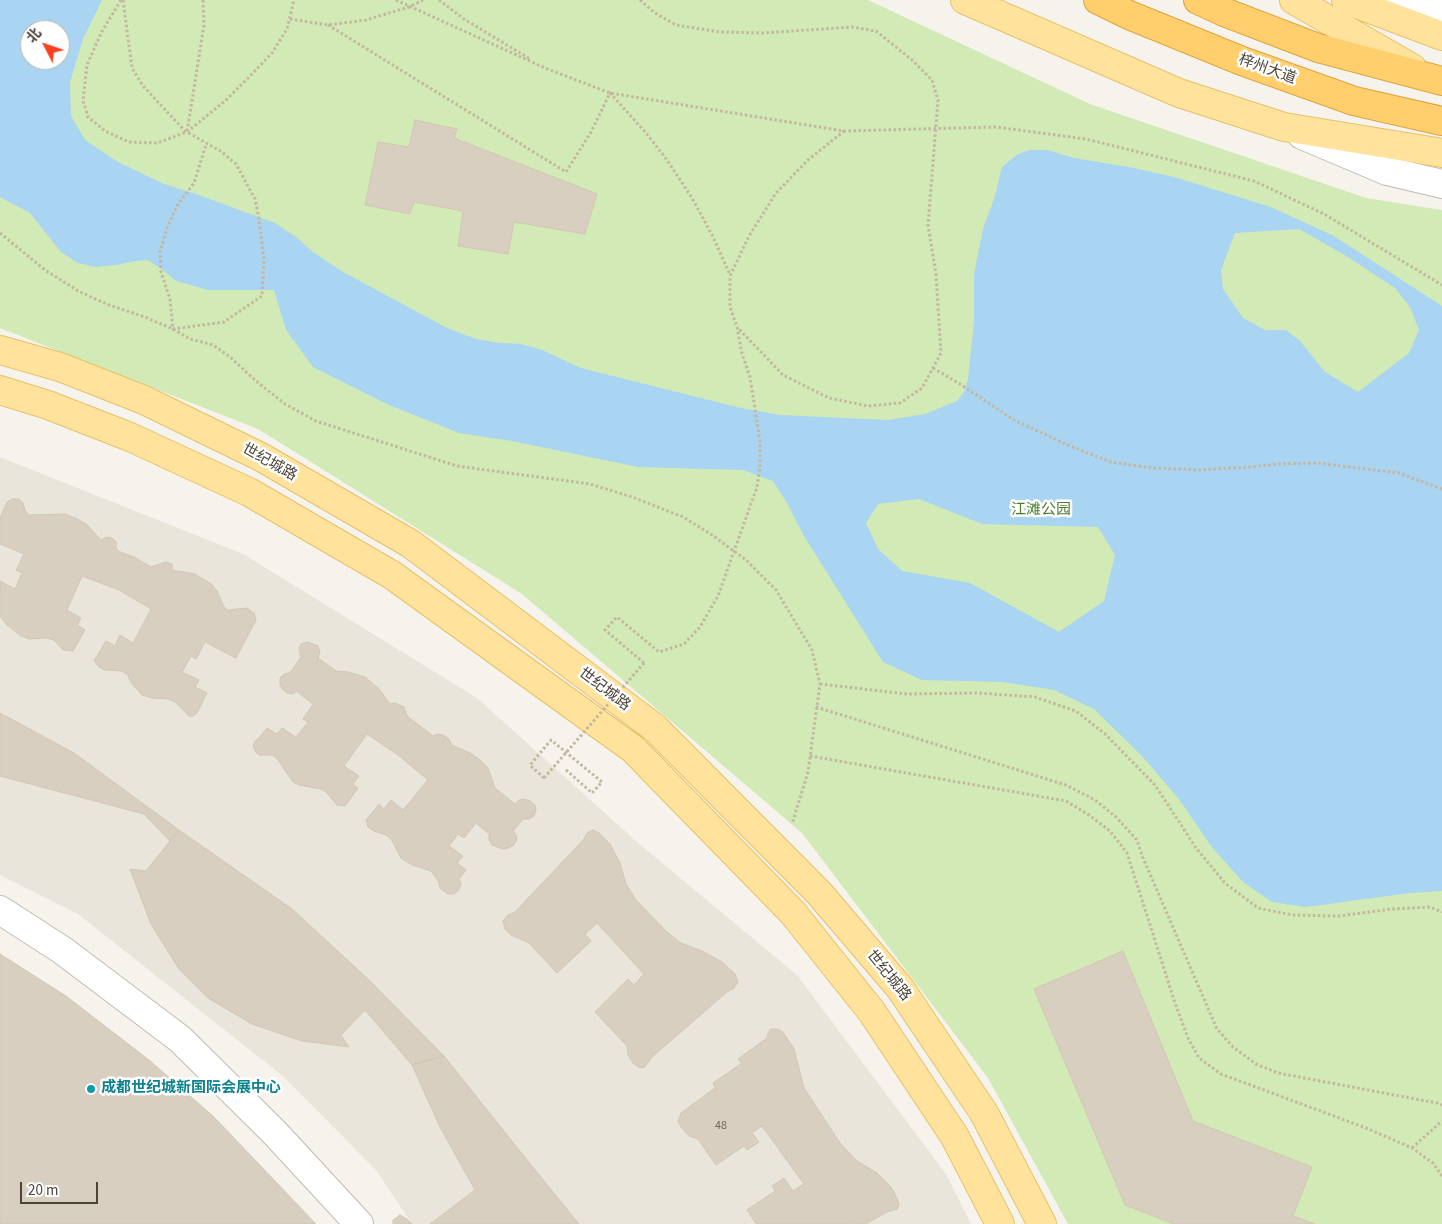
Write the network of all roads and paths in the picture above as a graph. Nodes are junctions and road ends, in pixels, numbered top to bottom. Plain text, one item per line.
1 (122, 0) edge
2 (203, 0) edge
3 (294, 0) edge
4 (396, 0) edge
5 (423, 0) edge
6 (439, 0) edge
7 (640, 0) edge
8 (964, 0) edge
9 (1098, 0) edge
10 (1198, 0) edge
11 (1294, 0) edge
12 (1346, 0) edge
13 (1373, 0) edge
14 (409, 7) junction
15 (1442, 8) edge
16 (290, 19) junction
17 (328, 25) junction
18 (1442, 36) edge
19 (545, 68) junction
20 (1436, 80) edge
21 (610, 93) junction
22 (1442, 121) edge
23 (1284, 127) junction
24 (936, 128) junction
25 (844, 131) junction
26 (187, 132) junction
27 (206, 144) junction
28 (1442, 153) edge
29 (1442, 184) edge
30 (0, 233) edge
31 (730, 276) junction
32 (1442, 285) edge
33 (737, 327) junction
34 (172, 329) junction
35 (0, 350) edge
36 (934, 368) junction
37 (0, 390) edge
38 (1442, 489) edge
39 (734, 552) junction
40 (820, 684) junction
41 (816, 707) junction
42 (810, 756) junction
43 (565, 769) dead end
44 (792, 824) dead end
45 (0, 910) edge
46 (1442, 912) edge
47 (1442, 1106) edge
48 (1442, 1121) edge
49 (1412, 1148) junction
50 (1442, 1176) edge
51 (358, 1224) edge
52 (1000, 1224) edge
53 (1042, 1224) edge

1 - 26 path
1 - 26 path
2 - 26 path
3 - 16 path
4 - 14 path
5 - 14 path
6 - 19 path
7 - 24 path
8 - 23 main road
9 - 22 highway, 梓州大道
10 - 20 highway
11 - 20 main road
12 - 18 main road
13 - 15 street
14 - 17 path
14 - 19 path
16 - 17 path
16 - 26 path
17 - 21 path
19 - 21 path
21 - 25 path
21 - 31 path
23 - 28 main road
23 - 29 street
24 - 25 path
24 - 32 path
24 - 36 path
25 - 31 path
26 - 27 path
27 - 34 path
27 - 34 path
30 - 34 path
31 - 33 path
33 - 36 path
33 - 39 path
34 - 39 path
35 - 53 main road, 世纪城路
36 - 38 path
37 - 52 main road, 世纪城路
39 - 40 path
39 - 43 path, bridge
40 - 41 path
40 - 46 path
41 - 42 path
41 - 47 path
42 - 44 path
42 - 49 path
45 - 51 street
48 - 49 path
49 - 50 path

